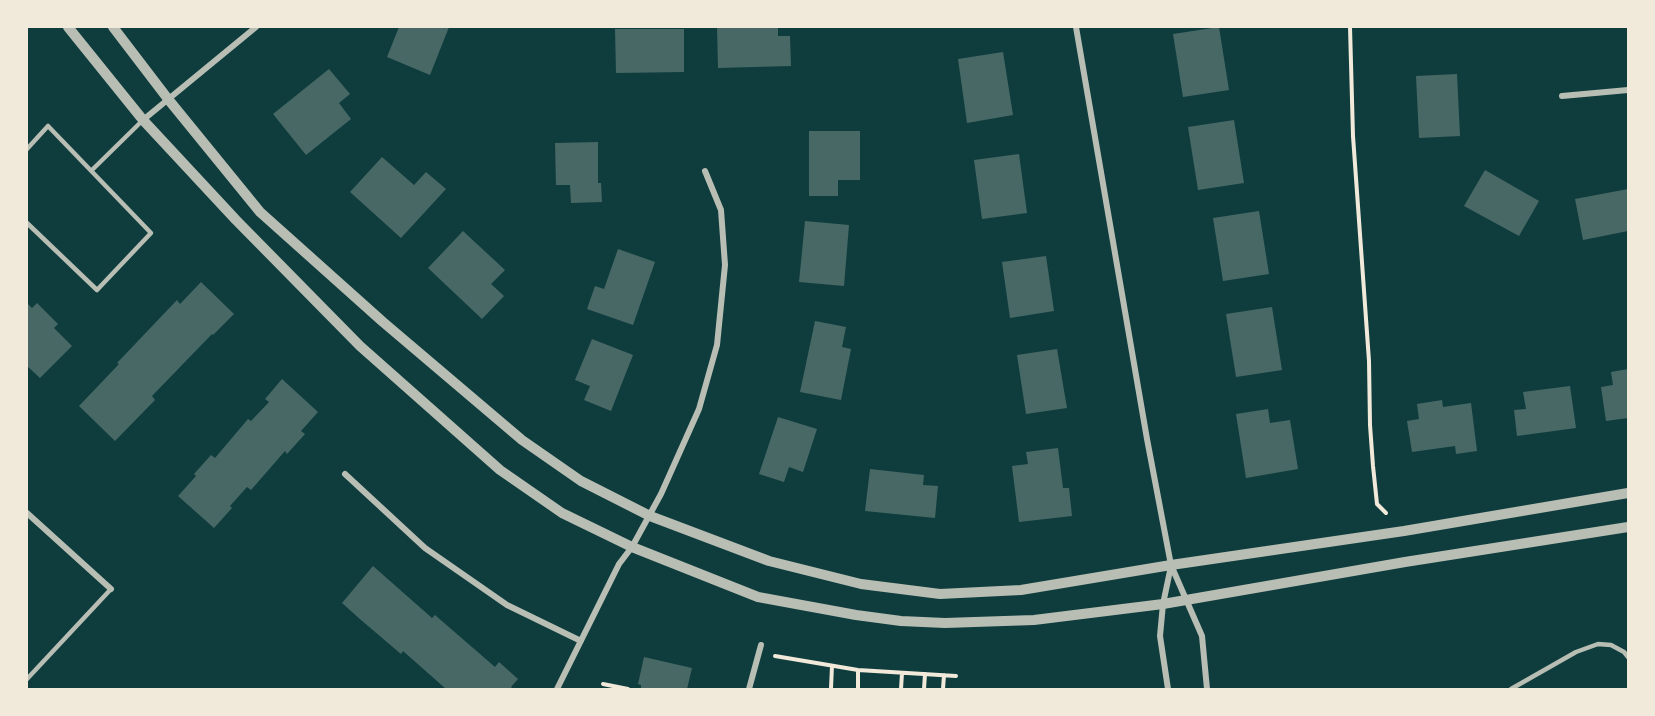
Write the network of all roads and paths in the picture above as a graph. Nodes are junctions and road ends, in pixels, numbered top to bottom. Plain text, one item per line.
1 (68, 27) edge
2 (113, 27) edge
3 (256, 27) edge
4 (1076, 27) edge
5 (1350, 27) edge
6 (1628, 90) edge
7 (1562, 96) dead end
8 (168, 99) junction
9 (143, 120) junction
10 (27, 149) edge
11 (92, 170) junction
12 (705, 171) dead end
13 (27, 223) edge
14 (345, 474) dead end
15 (1628, 493) edge
16 (27, 513) edge
17 (650, 516) junction
18 (1628, 527) edge
19 (1404, 531) junction
20 (632, 547) junction
21 (1171, 565) junction
22 (111, 589) joint
23 (1186, 601) junction
24 (1163, 604) junction
25 (581, 641) junction
26 (761, 645) dead end
27 (759, 654) junction
28 (1628, 659) edge
29 (832, 666) junction
30 (858, 670) junction
31 (902, 673) junction
32 (925, 674) junction
33 (944, 675) junction
34 (956, 676) dead end
35 (27, 679) edge
36 (603, 684) dead end
37 (831, 688) edge
38 (557, 689) edge
39 (628, 689) edge
40 (749, 689) edge
41 (858, 689) edge
42 (901, 689) edge
43 (924, 689) edge
44 (943, 689) edge
45 (1168, 689) edge
46 (1207, 689) edge
47 (1510, 689) edge

1 - 9 street
2 - 8 street
3 - 8 street
4 - 21 street
5 - 19 path
6 - 7 street
8 - 9 street
8 - 17 street
9 - 11 lane
9 - 20 street
10 - 11 lane
11 - 13 lane
12 - 17 street
14 - 25 street
15 - 19 street
16 - 22 street
17 - 20 street
17 - 21 street
18 - 23 street
19 - 21 street
20 - 24 street
20 - 25 street
21 - 23 street
21 - 24 street
22 - 35 lane
23 - 24 street
23 - 46 street
24 - 45 street
25 - 38 street
26 - 27 street
27 - 29 path
27 - 40 street
28 - 47 lane
29 - 30 path
29 - 37 path
30 - 31 path
30 - 41 path
31 - 32 path
31 - 42 path
32 - 33 path
32 - 43 path
33 - 34 path
33 - 44 path
36 - 39 path

